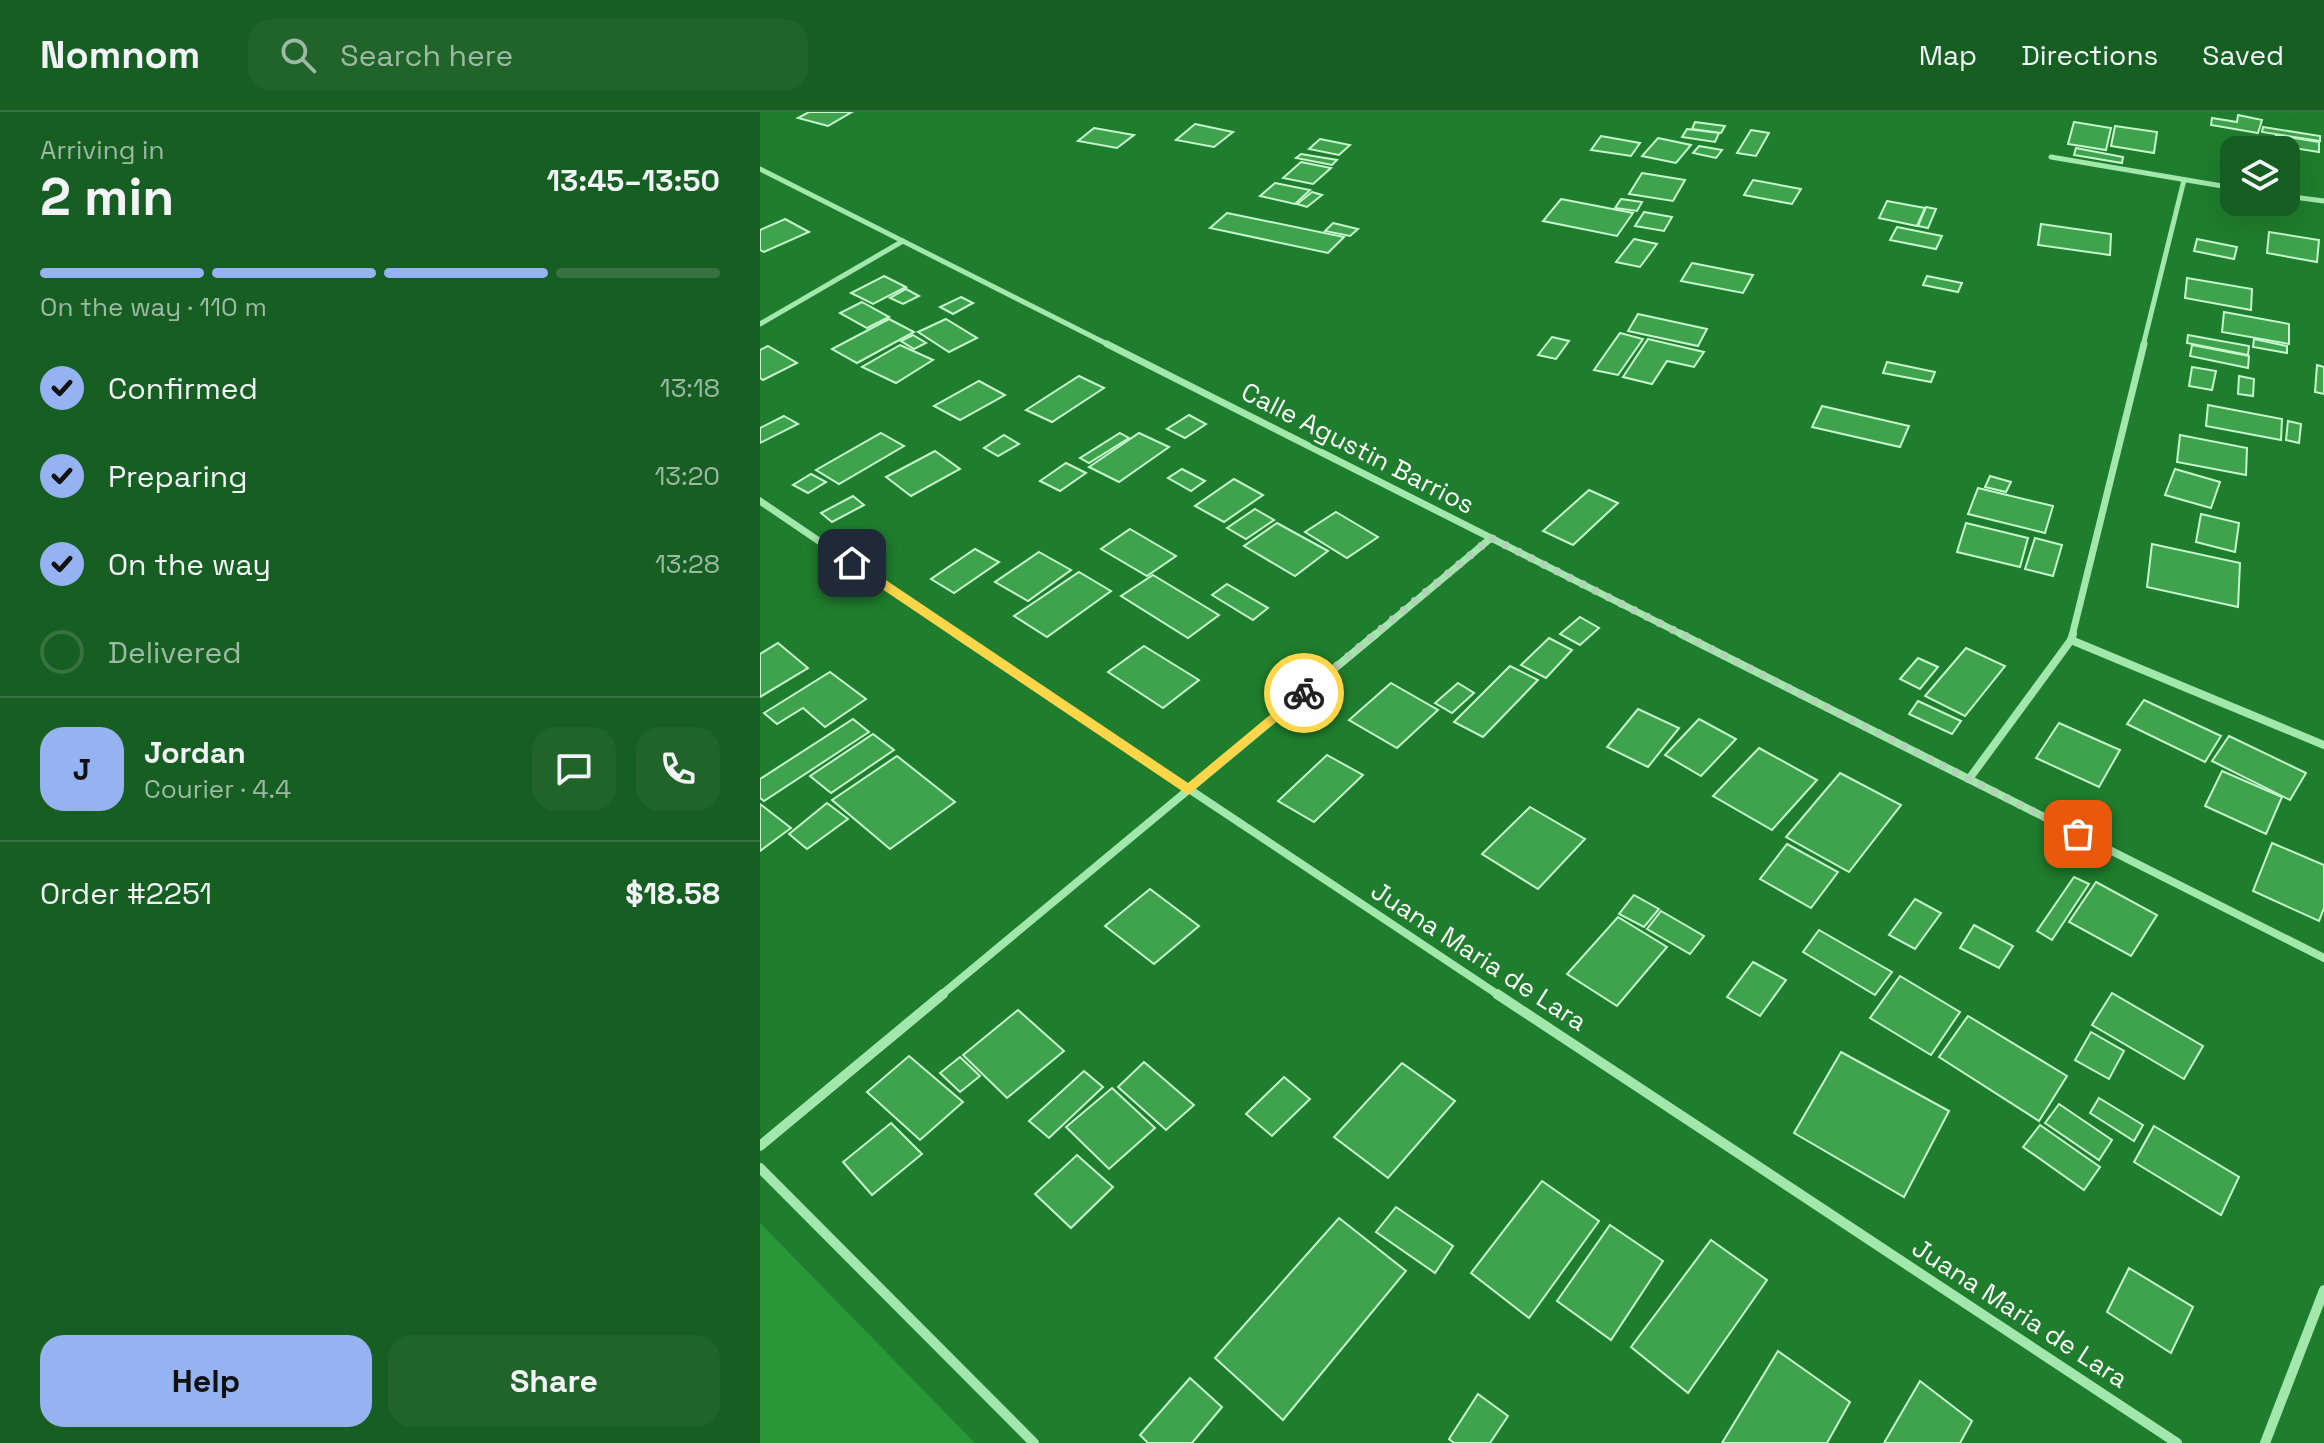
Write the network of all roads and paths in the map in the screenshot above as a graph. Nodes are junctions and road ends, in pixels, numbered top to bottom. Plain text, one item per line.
1 (2051, 157) dead end
2 (760, 169) edge
3 (2184, 180) junction
4 (2220, 186) edge
5 (2300, 198) edge
6 (2324, 201) edge
7 (903, 241) junction
8 (760, 324) edge
9 (760, 501) edge
10 (1491, 538) junction
11 (2071, 640) junction
12 (2324, 745) edge
13 (1969, 779) junction
14 (1188, 790) junction
15 (2324, 958) edge
16 (760, 1146) edge
17 (760, 1168) edge
18 (2324, 1290) edge
19 (1034, 1443) edge
20 (2177, 1443) edge
21 (2265, 1443) edge

1 - 3 street
2 - 7 street, Calle Agustin Barrios
3 - 4 street
3 - 11 street
5 - 6 street
7 - 8 street
7 - 10 street, Calle Agustin Barrios
9 - 14 street, Juana Maria de Lara
10 - 13 street, Calle Agustin Barrios
10 - 14 street
11 - 12 street
11 - 13 street
13 - 15 street, Calle Agustin Barrios
14 - 16 street
14 - 20 street, Juana Maria de Lara
17 - 19 street
18 - 21 street

